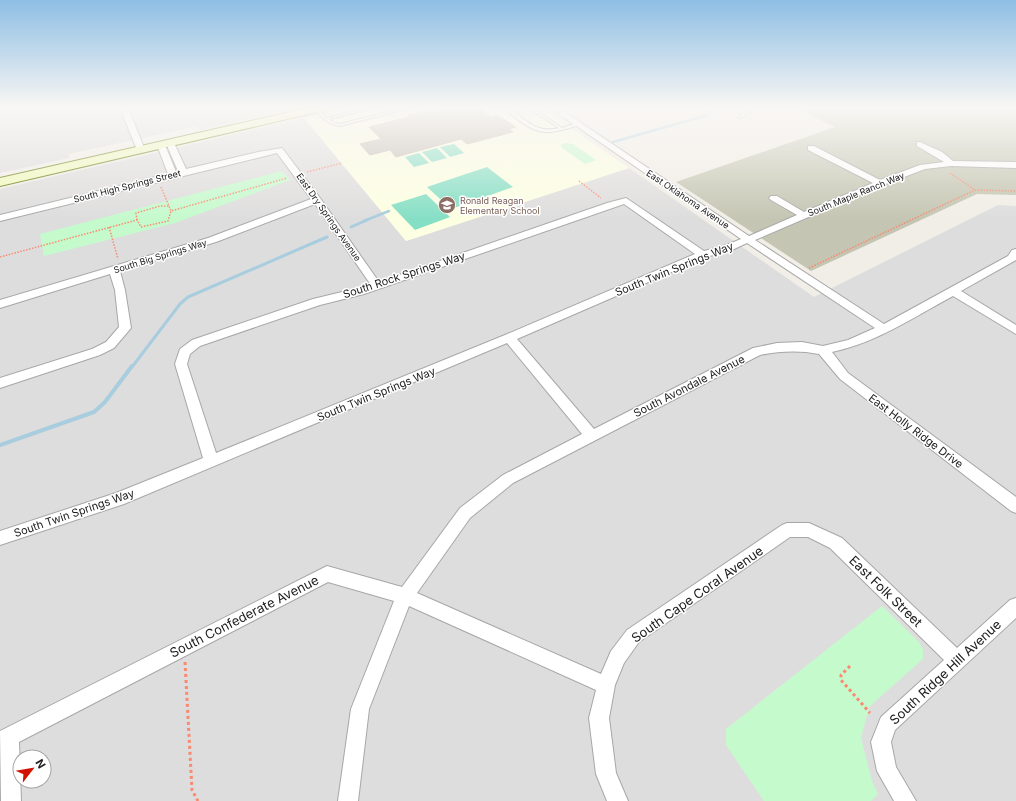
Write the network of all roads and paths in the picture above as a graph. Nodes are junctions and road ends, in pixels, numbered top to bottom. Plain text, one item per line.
1 (139, 145) edge
2 (159, 145) edge
3 (165, 145) edge
4 (166, 145) edge
5 (609, 145) edge
6 (923, 145) edge
7 (811, 148) dead end
8 (141, 150) junction
9 (279, 150) joint
10 (342, 162) dead end
11 (951, 163) junction
12 (937, 164) junction
13 (1016, 164) edge
14 (183, 173) junction
15 (298, 174) junction
16 (173, 175) junction
17 (158, 179) junction
18 (579, 181) dead end
19 (0, 182) edge
20 (880, 183) junction
21 (975, 190) junction
22 (1016, 191) edge
23 (774, 198) dead end
24 (317, 200) junction
25 (610, 205) junction
26 (169, 206) junction
27 (171, 211) junction
28 (803, 215) junction
29 (0, 218) edge
30 (137, 220) junction
31 (109, 227) junction
32 (747, 239) junction
33 (1016, 252) edge
34 (702, 255) junction
35 (0, 257) edge
36 (117, 269) junction
37 (800, 272) junction
38 (377, 286) junction
39 (953, 291) junction
40 (0, 304) edge
41 (884, 329) junction
42 (1016, 330) edge
43 (509, 338) junction
44 (823, 350) junction
45 (0, 383) edge
46 (592, 436) junction
47 (211, 462) junction
48 (1016, 506) edge
49 (809, 530) joint
50 (0, 538) edge
51 (405, 596) junction
52 (1016, 606) edge
53 (184, 647) junction
54 (957, 660) junction
55 (850, 666) dead end
56 (606, 685) junction
57 (870, 713) dead end
58 (4, 739) edge
59 (11, 801) edge
60 (198, 801) edge
61 (348, 801) edge
62 (618, 801) edge
63 (906, 801) edge

1 - 8 street
2 - 8 main road
3 - 16 street
4 - 14 street
5 - 32 street, East Oklahoma Avenue
6 - 11 street
7 - 20 street
8 - 19 main road
9 - 14 street, South High Springs Street
9 - 15 street, East Dry Springs Avenue
10 - 15 path
11 - 12 street, South Maple Ranch Way
11 - 13 street, South Maple Ranch Way
12 - 20 street, South Maple Ranch Way
12 - 21 path
14 - 16 street, South High Springs Street
15 - 24 street, East Dry Springs Avenue
15 - 27 path
16 - 17 street, South High Springs Street
17 - 26 path
17 - 29 street, South High Springs Street
18 - 25 path
20 - 28 street, South Maple Ranch Way
21 - 22 path
21 - 37 path
23 - 28 street
24 - 36 street, South Big Springs Way
24 - 38 street, East Dry Springs Avenue
25 - 34 street, South Rock Springs Way
25 - 38 street, South Rock Springs Way
26 - 27 path
26 - 30 path
27 - 30 path
28 - 32 street, South Maple Ranch Way
30 - 31 path
31 - 35 path
31 - 36 path
32 - 34 street, South Twin Springs Way
32 - 37 street, East Oklahoma Avenue
33 - 39 street, South Avondale Avenue
34 - 43 street, South Twin Springs Way
36 - 40 street, South Big Springs Way
36 - 45 street
37 - 41 street, East Oklahoma Avenue
38 - 47 street, South Rock Springs Way
39 - 41 street, South Avondale Avenue
39 - 42 street
41 - 44 street, South Avondale Avenue
43 - 46 street
43 - 47 street, South Twin Springs Way
44 - 46 street, South Avondale Avenue
44 - 48 street, East Holly Ridge Drive
46 - 51 street, South Avondale Avenue
47 - 50 street, South Twin Springs Way
49 - 54 street, East Folk Street
49 - 56 street, South Cape Coral Avenue
51 - 53 street, South Confederate Avenue
51 - 56 street, South Confederate Avenue
51 - 61 street, South Avondale Avenue
52 - 54 street, South Ridge Hill Avenue
53 - 58 street, South Confederate Avenue
53 - 60 path
54 - 63 street, South Ridge Hill Avenue
55 - 57 path
56 - 62 street, South Cape Coral Avenue
58 - 59 street

